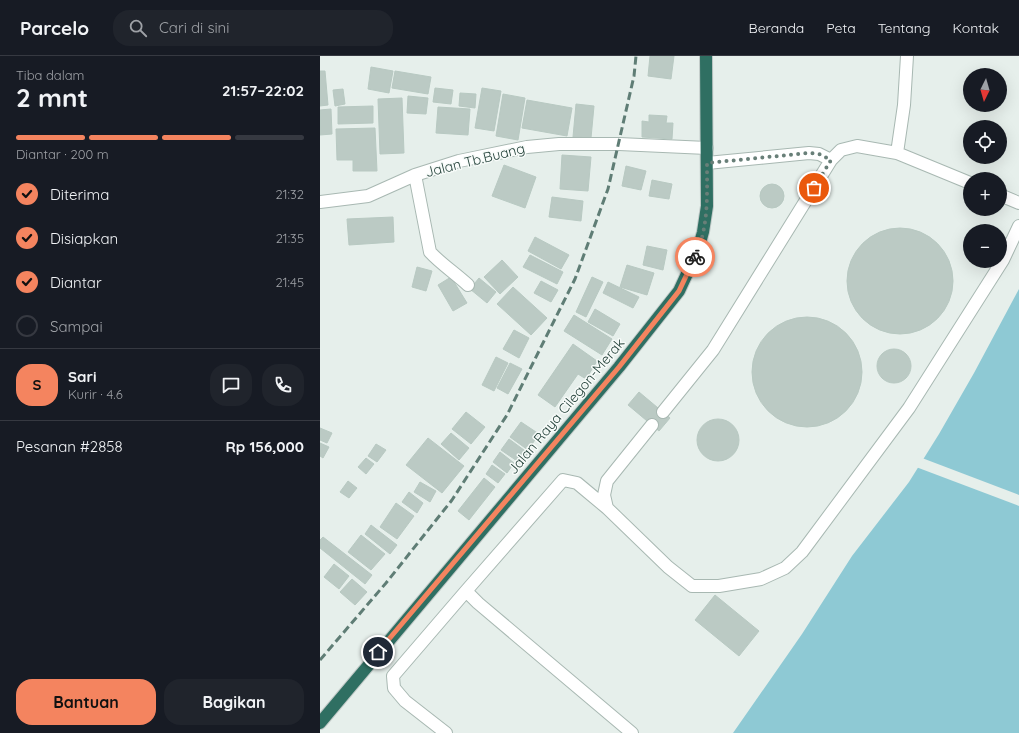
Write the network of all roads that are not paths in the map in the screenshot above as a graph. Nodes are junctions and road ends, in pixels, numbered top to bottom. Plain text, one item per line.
1 (706, 56) edge
2 (907, 56) edge
3 (707, 148) junction
4 (897, 153) junction
5 (831, 160) junction
6 (707, 163) junction
7 (415, 175) junction
8 (963, 180) edge
9 (1007, 198) edge
10 (320, 202) edge
11 (1019, 203) edge
12 (1019, 226) edge
13 (468, 284) dead end
14 (662, 412) dead end
15 (652, 425) dead end
16 (607, 508) junction
17 (466, 591) junction
18 (320, 723) edge
19 (446, 733) edge
20 (632, 733) edge

1 - 3 highway, Jalan Raya Cilegon-Merak
2 - 4 street
3 - 6 highway, Jalan Raya Cilegon-Merak
3 - 7 street, Jalan Tb.Buang
4 - 5 street
4 - 8 street
5 - 6 street
5 - 14 street
6 - 18 highway, Jalan Raya Cilegon-Merak
7 - 10 street, Jalan Tb.Buang
7 - 13 street
9 - 11 street
12 - 16 street
15 - 16 street
16 - 17 street
17 - 19 street
17 - 20 street

